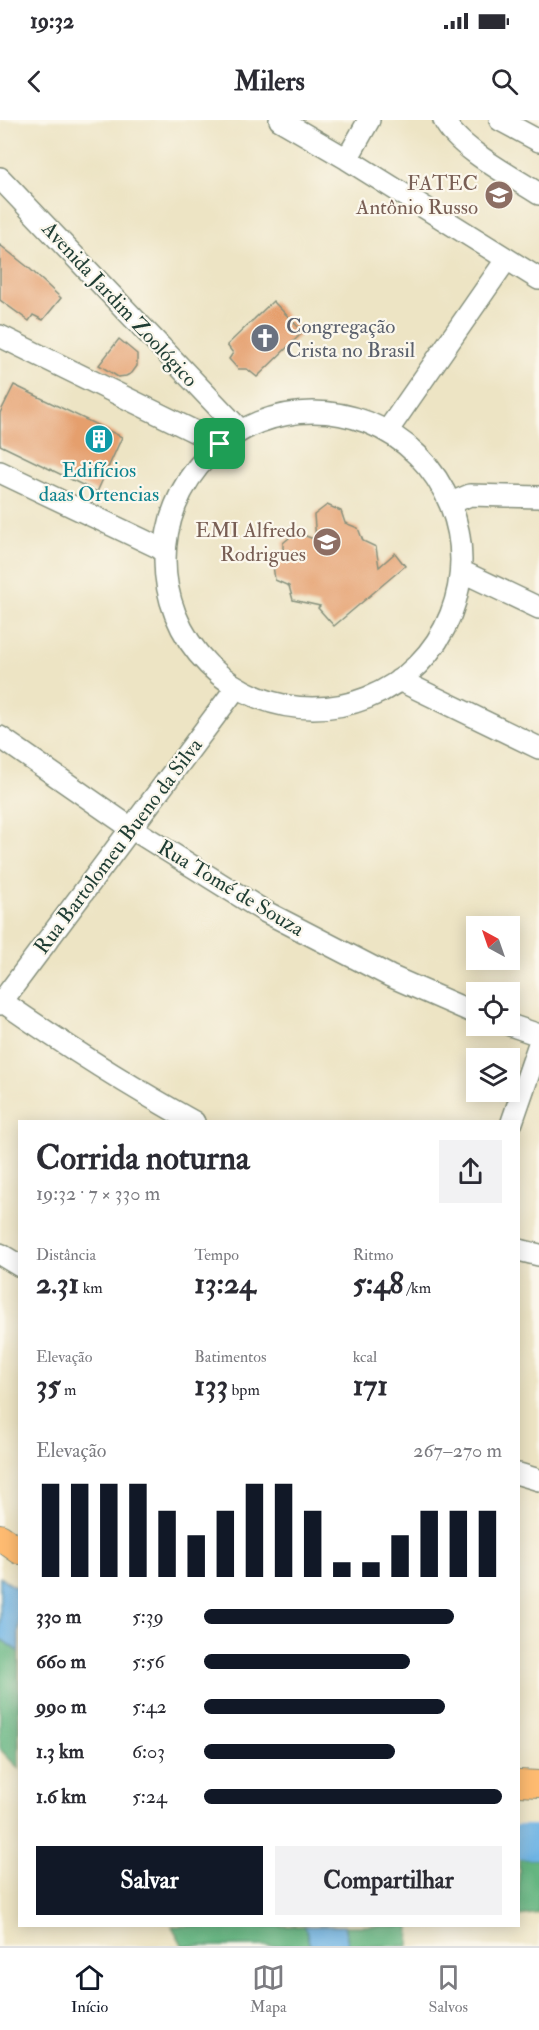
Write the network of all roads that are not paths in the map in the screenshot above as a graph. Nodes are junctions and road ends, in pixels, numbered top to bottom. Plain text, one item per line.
1 (280, 120) edge
2 (369, 120) edge
3 (445, 120) edge
4 (500, 120) edge
5 (539, 141) edge
6 (347, 159) junction
7 (0, 178) edge
8 (539, 194) edge
9 (507, 260) junction
10 (539, 279) edge
11 (0, 336) edge
12 (240, 430) junction
13 (388, 430) junction
14 (220, 444) junction
15 (0, 472) edge
16 (539, 497) edge
17 (451, 503) junction
18 (164, 550) junction
19 (461, 571) junction
20 (539, 608) edge
21 (399, 680) junction
22 (236, 688) junction
23 (0, 737) edge
24 (539, 748) edge
25 (131, 828) junction
26 (1, 1001) edge
27 (466, 1009) edge
28 (520, 1028) edge
29 (539, 1035) edge
30 (539, 1044) edge
31 (191, 1120) edge
32 (513, 1120) edge
33 (520, 1250) edge
34 (0, 1254) edge
35 (539, 1255) edge
36 (18, 1265) edge
37 (520, 1474) edge
38 (539, 1480) edge
39 (0, 1537) edge
40 (18, 1550) edge
41 (520, 1784) edge
42 (539, 1784) edge

1 - 6 street
2 - 6 street
3 - 8 street
4 - 5 street
6 - 9 street
7 - 12 street, Avenida Jardim Zoológico
9 - 10 street
9 - 13 street
11 - 14 street
12 - 13 street
12 - 14 street
13 - 17 street
14 - 18 street
15 - 18 street
16 - 17 street
17 - 19 street
18 - 22 street
19 - 20 street
19 - 21 street
21 - 22 street
21 - 24 street
22 - 25 street, Rua Bartolomeu Bueno da Silva
23 - 25 street, Rua Tomé de Souza
25 - 26 street, Rua Bartolomeu Bueno da Silva
25 - 27 street, Rua Tomé de Souza
26 - 31 street
28 - 29 street
30 - 32 street
33 - 35 street
34 - 36 street
37 - 38 street
39 - 40 main road
41 - 42 main road

